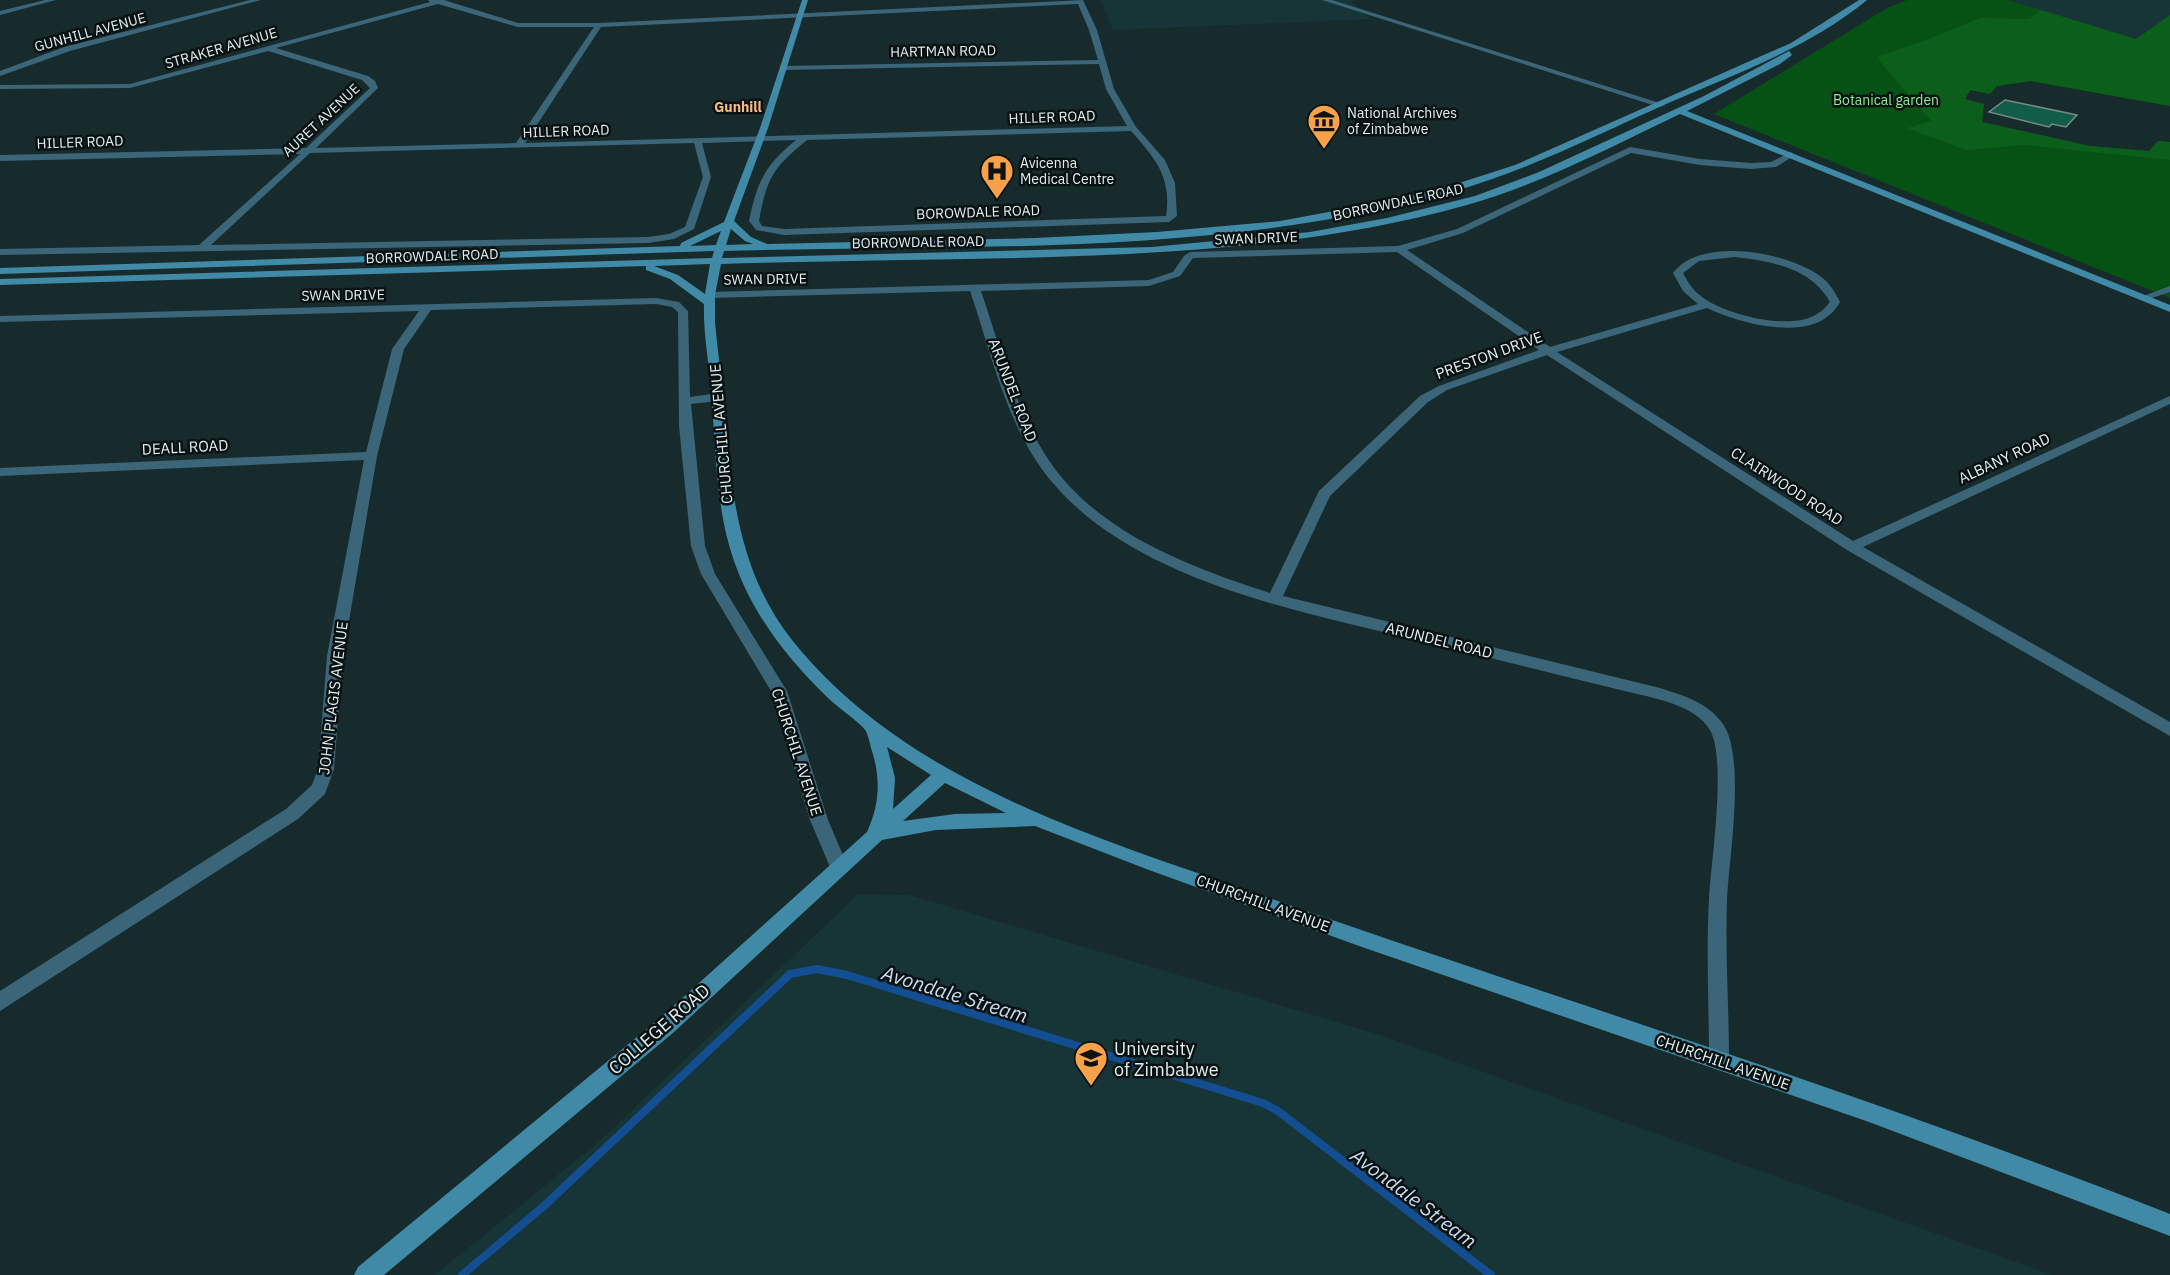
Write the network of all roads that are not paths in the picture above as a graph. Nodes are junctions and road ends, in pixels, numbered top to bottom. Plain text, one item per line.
1 (53, 0) edge
2 (258, 0) edge
3 (805, 0) edge
4 (1331, 0) edge
5 (1864, 0) edge
6 (438, 1) edge
7 (1081, 1) edge
8 (0, 13) edge
9 (800, 15) junction
10 (599, 25) junction
11 (1794, 45) junction
12 (270, 48) junction
13 (1103, 62) junction
14 (784, 68) junction
15 (0, 74) edge
16 (0, 87) edge
17 (1662, 105) junction
18 (1682, 112) junction
19 (1133, 128) junction
20 (806, 137) junction
21 (761, 138) junction
22 (697, 140) junction
23 (519, 146) junction
24 (308, 151) junction
25 (1791, 155) junction
26 (0, 158) edge
27 (730, 223) junction
28 (774, 247) junction
29 (202, 248) junction
30 (720, 248) junction
31 (1398, 249) junction
32 (670, 250) junction
33 (0, 252) edge
34 (767, 260) junction
35 (717, 262) junction
36 (634, 264) junction
37 (0, 271) edge
38 (712, 276) junction
39 (0, 282) edge
40 (2170, 288) edge
41 (975, 289) junction
42 (2143, 298) junction
43 (709, 299) junction
44 (1706, 305) junction
45 (427, 308) junction
46 (2170, 309) edge
47 (683, 311) joint
48 (0, 318) edge
49 (1548, 351) junction
50 (718, 397) junction
51 (2170, 400) edge
52 (686, 401) junction
53 (370, 456) junction
54 (0, 472) edge
55 (1852, 547) junction
56 (1275, 598) junction
57 (870, 723) junction
58 (2170, 730) edge
59 (944, 774) junction
60 (1034, 820) junction
61 (875, 836) junction
62 (838, 867) junction
63 (0, 1002) edge
64 (1719, 1060) junction
65 (2170, 1225) edge
66 (366, 1275) edge

1 - 8 street
2 - 15 street, GUNHILL AVENUE
3 - 9 main road, CHURCHILL AVENUE
4 - 17 street
5 - 11 main road, BORROWDALE ROAD
6 - 10 street
6 - 12 street, STRAKER AVENUE
7 - 9 street
7 - 13 street
9 - 10 street
9 - 14 main road, CHURCHILL AVENUE
10 - 23 street
11 - 17 main road, BORROWDALE ROAD
11 - 18 main road, BORROWDALE ROAD
12 - 16 street, STRAKER AVENUE
12 - 24 street, AURET AVENUE
13 - 14 street, HARTMAN ROAD
13 - 19 street
14 - 21 main road, CHURCHILL AVENUE
17 - 18 main road
17 - 28 main road, BORROWDALE ROAD
18 - 25 main road
18 - 34 main road, BORROWDALE ROAD
19 - 20 street, HILLER ROAD
19 - 20 street, BOROWDALE ROAD
20 - 21 street, HILLER ROAD
21 - 22 street, HILLER ROAD
21 - 27 main road, CHURCHILL AVENUE
22 - 23 street, HILLER ROAD
22 - 29 street
23 - 24 street, HILLER ROAD
24 - 26 street, HILLER ROAD
24 - 29 street, AURET AVENUE
25 - 31 street, SWAN DRIVE
25 - 42 main road
27 - 28 main road
27 - 30 main road, CHURCHILL AVENUE
27 - 32 main road
28 - 30 main road, BORROWDALE ROAD
29 - 33 street
30 - 32 main road, BORROWDALE ROAD
30 - 35 main road, CHURCHILL AVENUE
31 - 41 street, SWAN DRIVE
31 - 49 street, CLAIRWOOD ROAD
32 - 37 main road, BORROWDALE ROAD
34 - 35 main road, BORROWDALE ROAD
34 - 38 main road
35 - 36 main road, BORROWDALE ROAD
35 - 38 main road, CHURCHILL AVENUE
36 - 39 main road, BORROWDALE ROAD
36 - 43 main road
38 - 43 main road, CHURCHILL AVENUE
40 - 42 street
41 - 43 street, SWAN DRIVE
41 - 56 street, ARUNDEL ROAD
42 - 46 main road
43 - 50 main road, CHURCHILL AVENUE
44 - 44 street
44 - 49 street, PRESTON DRIVE
45 - 47 street, SWAN DRIVE
45 - 48 street, SWAN DRIVE
45 - 53 street, JOHN PLAGIS AVENUE
47 - 52 street, CHURCHIL AVENUE
49 - 55 street, CLAIRWOOD ROAD
49 - 56 street, PRESTON DRIVE
50 - 52 street
50 - 57 main road, CHURCHILL AVENUE
51 - 55 street, ALBANY ROAD
52 - 62 street, CHURCHIL AVENUE
53 - 54 street, DEALL ROAD
53 - 63 street, JOHN PLAGIS AVENUE
55 - 58 street, CLAIRWOOD ROAD
56 - 64 street, ARUNDEL ROAD
57 - 59 main road, CHURCHILL AVENUE
57 - 61 main road
59 - 60 main road, CHURCHILL AVENUE
59 - 61 main road, COLLEGE ROAD
60 - 61 main road
60 - 64 main road, CHURCHILL AVENUE
61 - 62 main road, COLLEGE ROAD
62 - 66 main road, COLLEGE ROAD
64 - 65 main road, CHURCHILL AVENUE

